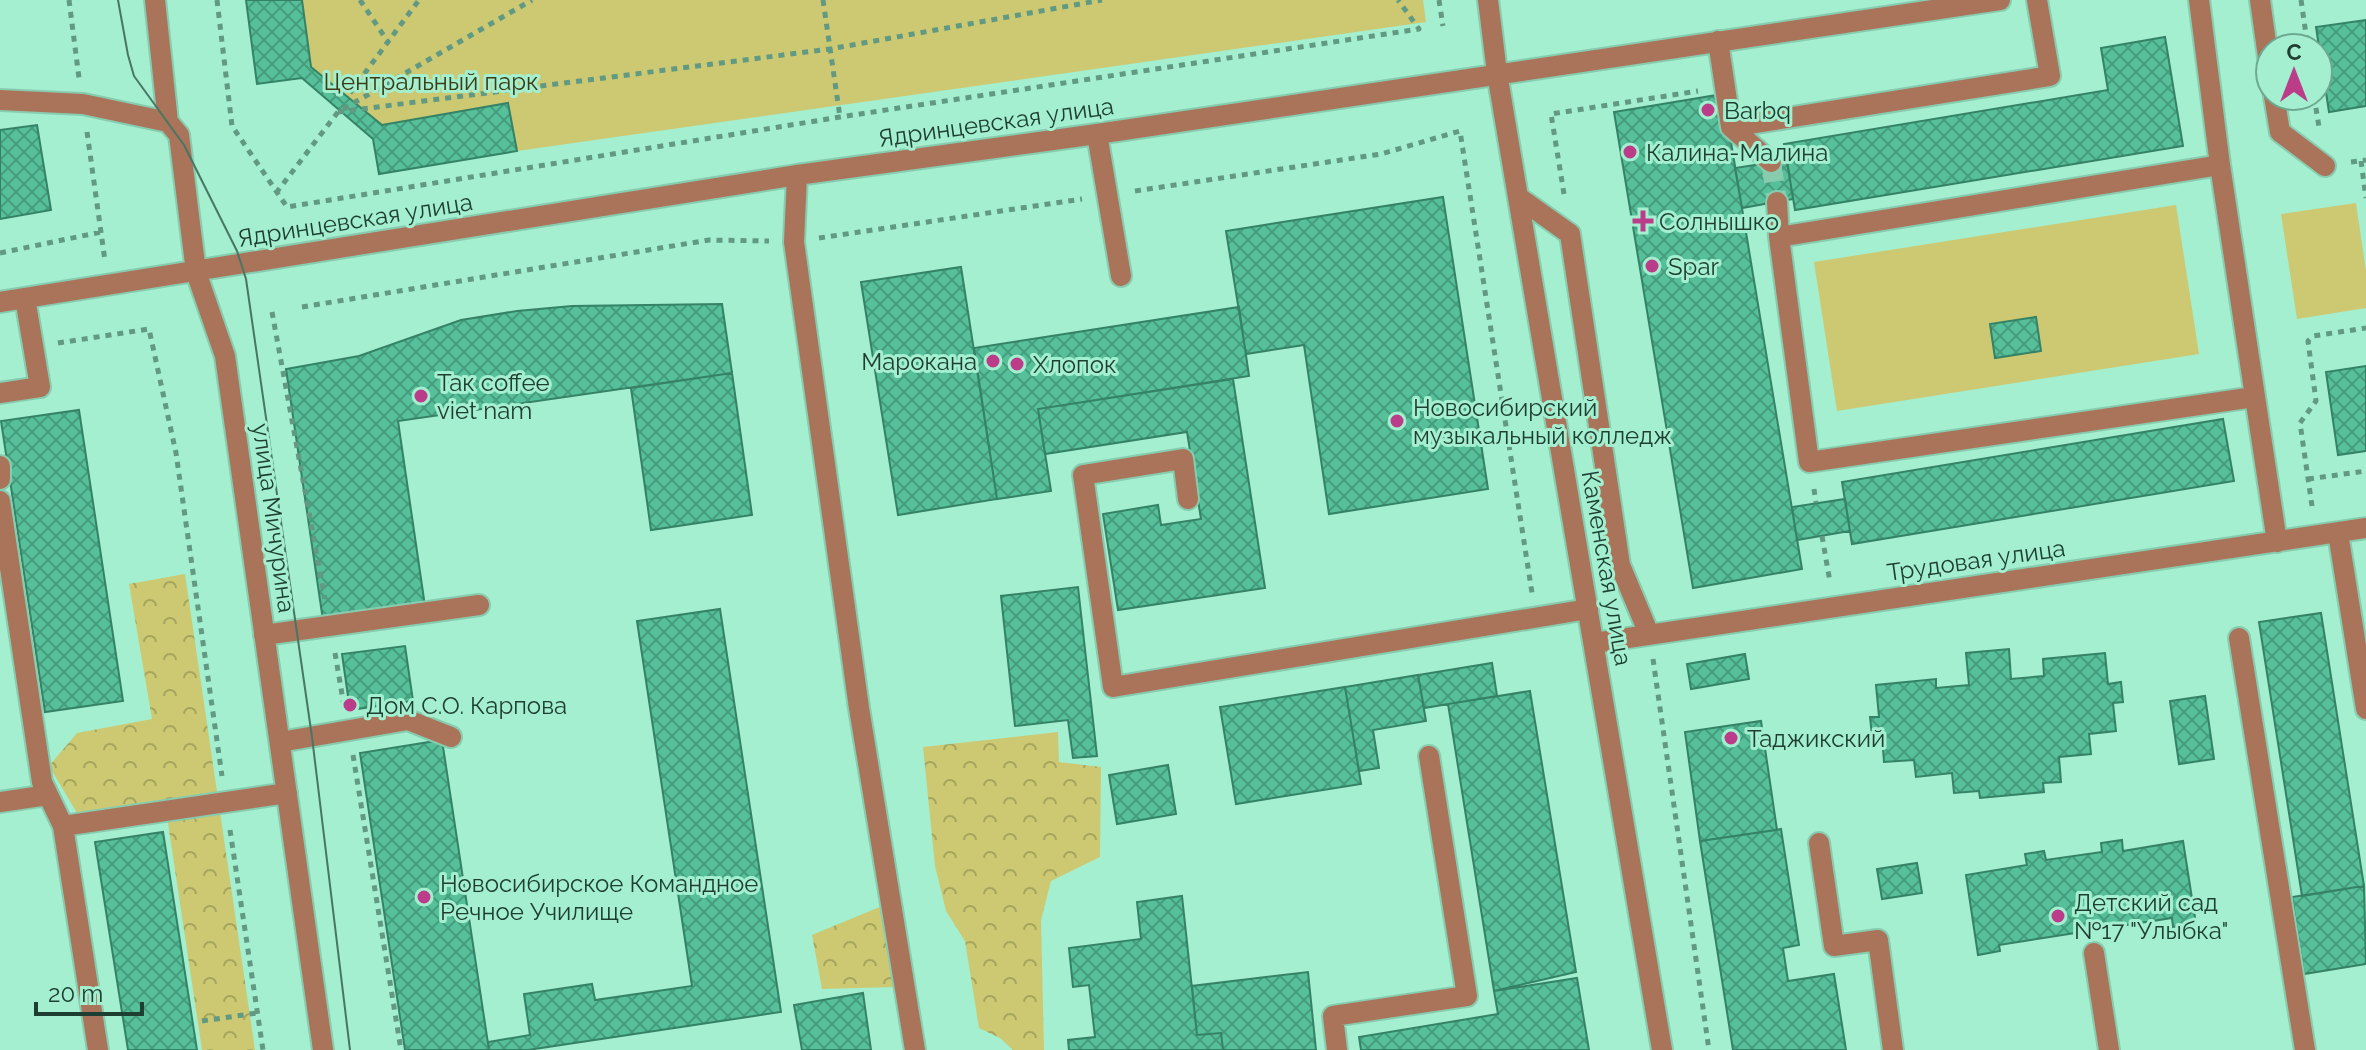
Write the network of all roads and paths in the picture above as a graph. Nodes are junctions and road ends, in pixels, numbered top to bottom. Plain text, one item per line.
1 (69, 0) edge
2 (155, 0) edge
3 (217, 0) edge
4 (359, 0) edge
5 (419, 0) edge
6 (532, 0) edge
7 (823, 0) edge
8 (1102, 0) edge
9 (1398, 0) edge
10 (1439, 0) edge
11 (1488, 0) edge
12 (2000, 0) edge
13 (2037, 0) edge
14 (2199, 0) edge
15 (2260, 0) edge
16 (2301, 0) edge
17 (1443, 26) dead end
18 (2265, 32) edge
19 (2306, 32) edge
20 (1718, 41) junction
21 (388, 42) junction
22 (830, 49) junction
23 (1497, 73) junction
24 (1725, 86) junction
25 (350, 93) dead end
26 (0, 100) edge
27 (83, 104) junction
28 (338, 112) junction
29 (2277, 112) edge
30 (2317, 112) edge
31 (840, 117) junction
32 (168, 122) junction
33 (1731, 127) junction
34 (1097, 134) junction
35 (2321, 139) dead end
36 (2361, 161) dead end
37 (1771, 162) tunnel mouth
38 (2220, 165) junction
39 (2325, 166) dead end
40 (797, 175) junction
41 (276, 193) junction
42 (1107, 196) junction
43 (1518, 197) junction
44 (2366, 198) edge
45 (1777, 202) tunnel mouth
46 (101, 232) junction
47 (1570, 234) junction
48 (1779, 237) junction
49 (794, 242) junction
50 (0, 253) edge
51 (196, 272) junction
52 (1121, 276) dead end
53 (108, 285) junction
54 (25, 298) junction
55 (0, 302) edge
56 (302, 307) dead end
57 (272, 312) dead end
58 (2366, 328) edge
59 (33, 347) junction
60 (0, 393) edge
61 (2254, 397) junction
62 (0, 466) edge
63 (2366, 471) edge
64 (0, 479) edge
65 (2308, 479) junction
66 (1188, 499) dead end
67 (0, 501) edge
68 (2312, 506) dead end
69 (2366, 528) edge
70 (2338, 533) junction
71 (1822, 536) dead end
72 (2277, 542) junction
73 (479, 605) dead end
74 (1834, 607) junction
75 (1588, 609) junction
76 (1536, 618) junction
77 (329, 625) junction
78 (1649, 634) junction
79 (264, 635) junction
80 (2239, 638) dead end
81 (1594, 643) junction
82 (2366, 709) edge
83 (349, 731) junction
84 (451, 737) dead end
85 (280, 742) junction
86 (1429, 756) dead end
87 (287, 793) junction
88 (48, 795) junction
89 (1, 798) edge
90 (226, 802) junction
91 (63, 826) junction
92 (1819, 843) dead end
93 (2094, 953) dead end
94 (257, 1013) junction
95 (202, 1021) dead end
96 (98, 1050) edge
97 (263, 1050) edge
98 (323, 1050) edge
99 (401, 1050) edge
100 (915, 1050) edge
101 (1337, 1050) edge
102 (1662, 1050) edge
103 (1709, 1050) edge
104 (1893, 1050) edge
105 (2109, 1050) edge
106 (2305, 1050) edge

1 - 27 path
2 - 32 street, улица Мичурина
3 - 41 path
4 - 21 path
5 - 21 path
6 - 28 path
7 - 22 path
8 - 22 path
9 - 31 path
10 - 17 path
11 - 23 street, Каменская улица
12 - 20 street, Ядринцевская улица
13 - 33 street
14 - 38 street
15 - 18 street
16 - 19 path
20 - 23 street, Ядринцевская улица
20 - 24 street
21 - 25 path
22 - 28 path
22 - 31 path
23 - 34 street, Ядринцевская улица
23 - 43 street, Каменская улица
24 - 33 street
24 - 47 path
26 - 27 street
27 - 32 street
27 - 46 path
28 - 41 path
29 - 39 street
30 - 35 path
31 - 41 path
32 - 51 street, улица Мичурина
33 - 37 street
34 - 40 street, Ядринцевская улица
34 - 42 street
36 - 44 path
38 - 48 street
38 - 61 street
40 - 49 street
40 - 51 street, Ядринцевская улица
42 - 49 path
42 - 52 street
42 - 76 path
43 - 47 street
43 - 75 street, Каменская улица
45 - 48 street
46 - 50 path
46 - 53 path
47 - 78 street
48 - 61 street
49 - 56 path
49 - 100 street
51 - 53 street, Ядринцевская улица
51 - 79 street, улица Мичурина
53 - 54 street, Ядринцевская улица
54 - 55 street, Ядринцевская улица
54 - 59 street
57 - 77 path
58 - 65 path
59 - 60 street
59 - 90 path
61 - 72 street
62 - 64 street
63 - 65 path
65 - 68 path
66 - 76 street
67 - 88 street
69 - 70 street, Трудовая улица
70 - 72 street, Трудовая улица
70 - 82 street
71 - 74 path
72 - 74 street, Трудовая улица
73 - 77 street
74 - 78 street, Трудовая улица
75 - 76 street
75 - 81 street, Каменская улица
77 - 79 street
77 - 83 path
78 - 81 street, Трудовая улица
78 - 103 path
79 - 85 street, улица Мичурина
80 - 106 street
81 - 102 street, Каменская улица
83 - 84 street
83 - 85 street
83 - 99 path
85 - 87 street, улица Мичурина
86 - 101 street
87 - 90 street
87 - 98 street, улица Мичурина
88 - 89 street
88 - 91 street
90 - 91 street
90 - 94 path
91 - 96 street
92 - 104 street
93 - 105 street
94 - 95 path
94 - 97 path

